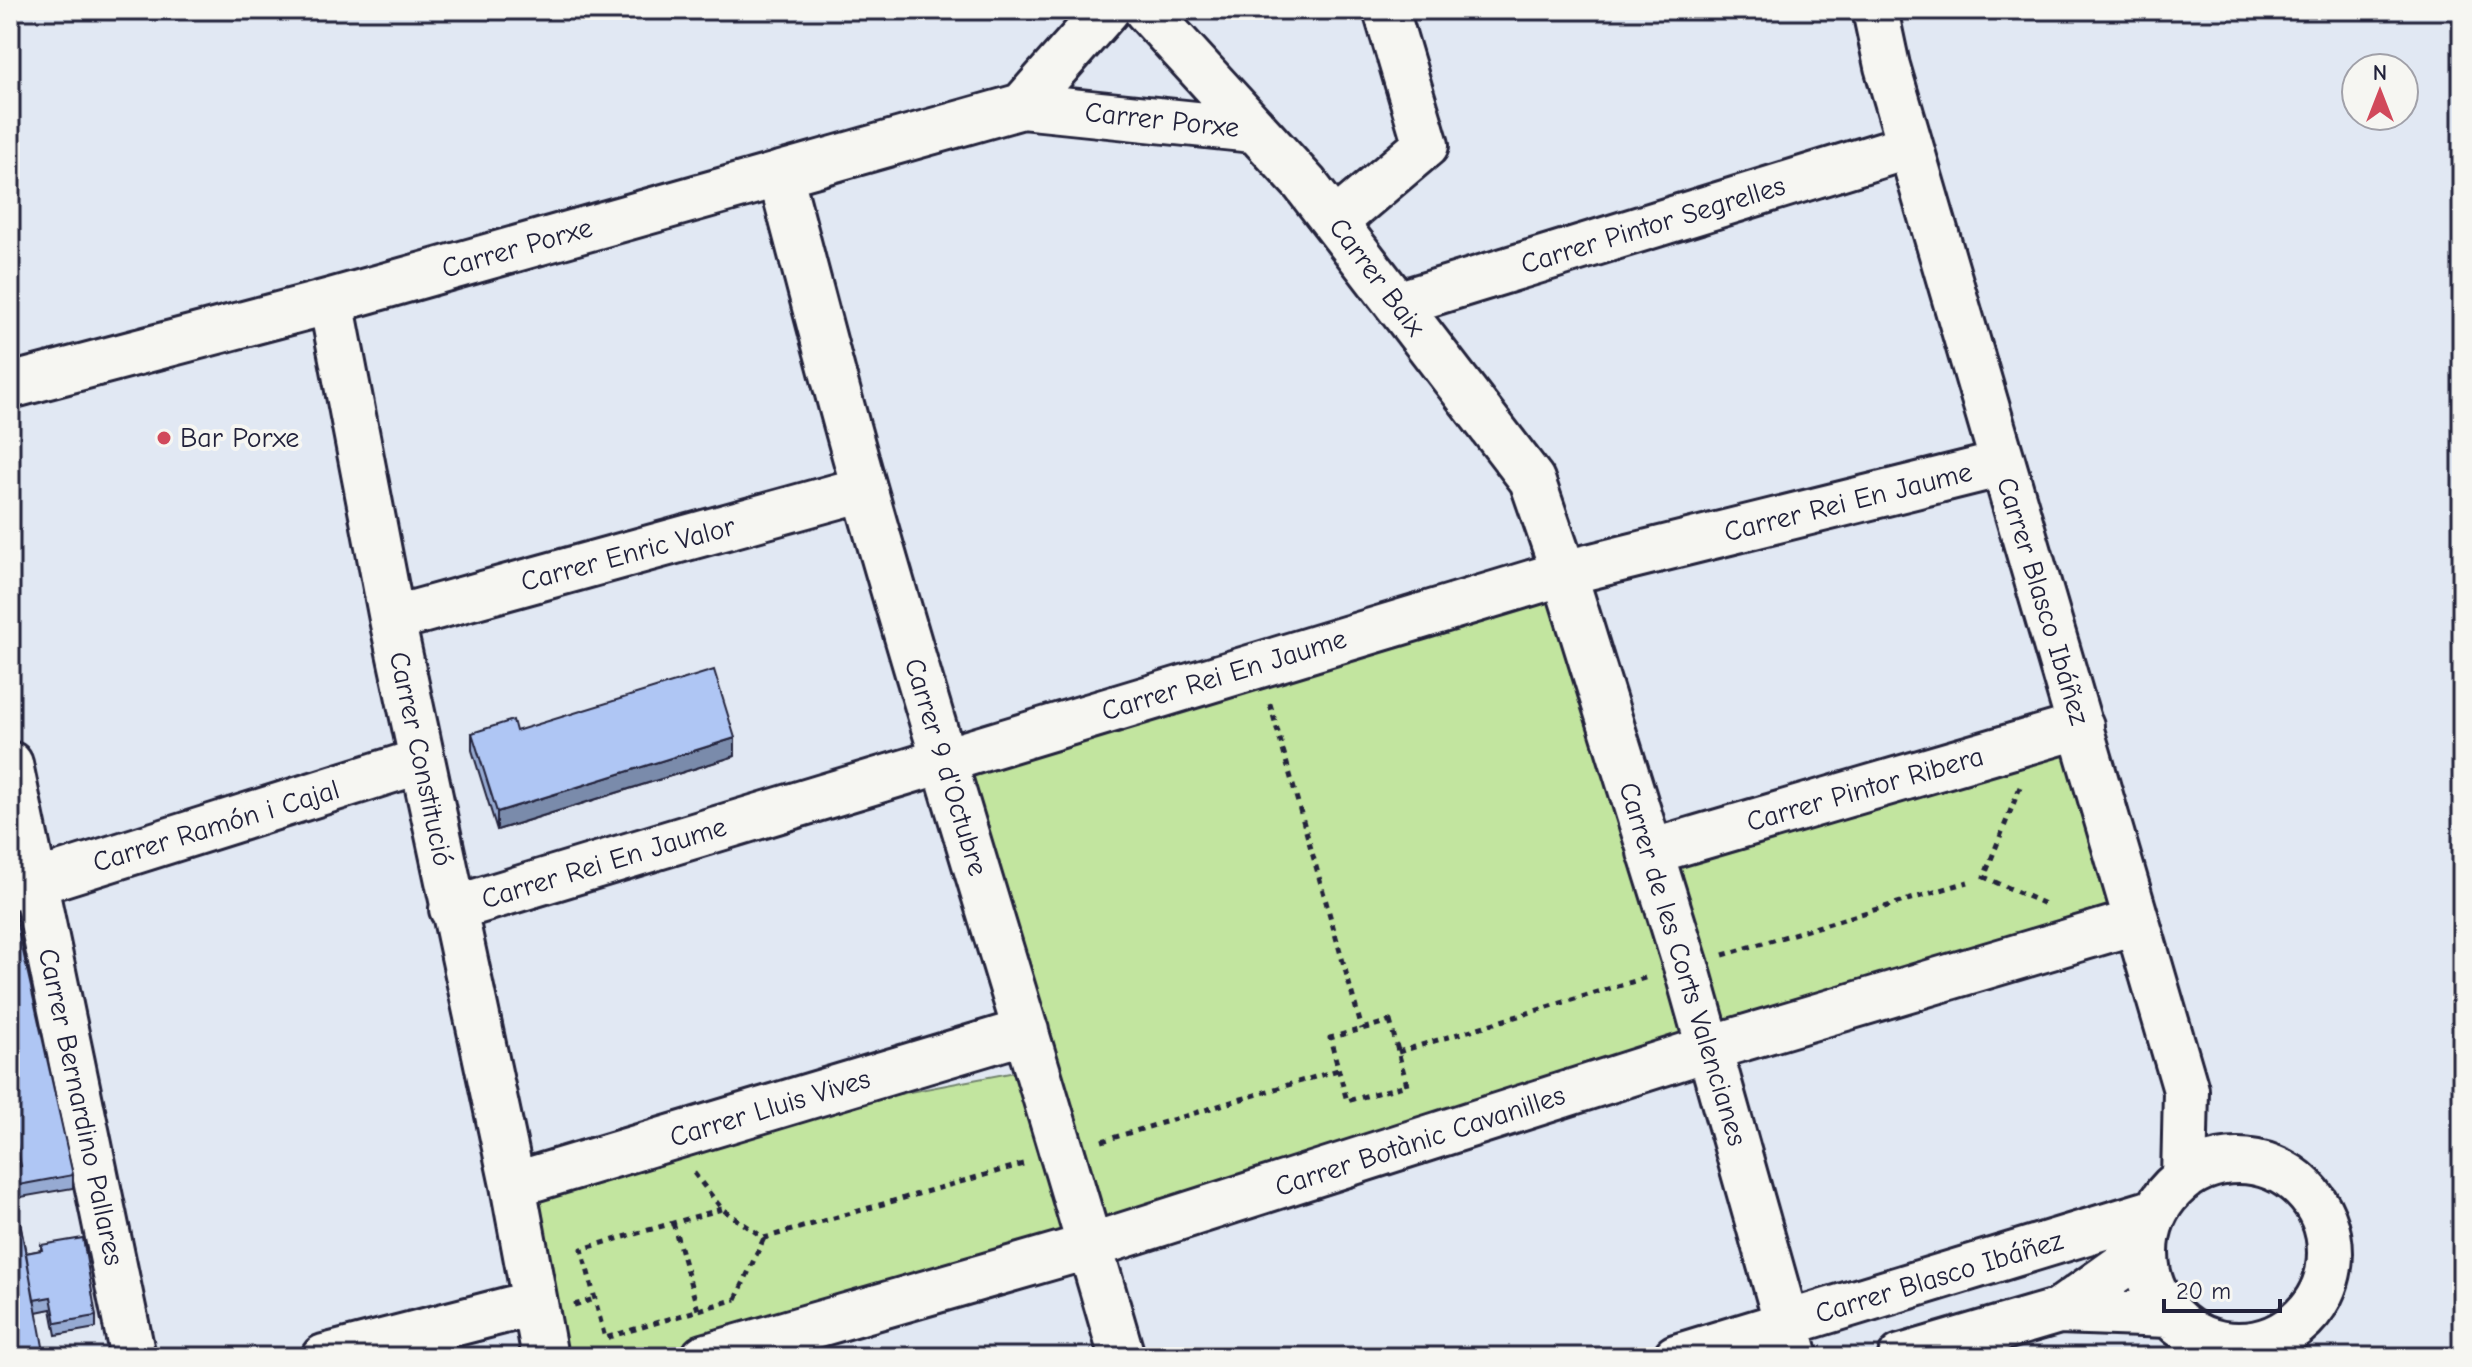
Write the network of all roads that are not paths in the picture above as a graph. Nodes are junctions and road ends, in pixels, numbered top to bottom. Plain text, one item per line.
1 (1107, 10) edge
2 (1146, 10) edge
3 (1386, 10) edge
4 (1861, 10) edge
5 (1875, 10) edge
6 (1887, 66) junction
7 (1022, 106) junction
8 (1253, 130) junction
9 (1910, 146) junction
10 (780, 174) junction
11 (1335, 222) junction
12 (331, 301) junction
13 (1397, 304) junction
14 (10, 386) edge
15 (2003, 464) junction
16 (864, 489) junction
17 (1564, 573) junction
18 (392, 619) junction
19 (2060, 732) junction
20 (943, 759) junction
21 (421, 761) junction
22 (10, 764) edge
23 (1650, 852) junction
24 (22, 885) edge
25 (452, 909) junction
26 (2119, 926) junction
27 (1026, 1031) junction
28 (1710, 1048) junction
29 (2186, 1090) junction
30 (2239, 1161) junction
31 (513, 1185) junction
32 (2162, 1213) junction
33 (1090, 1246) junction
34 (534, 1303) junction
35 (2059, 1311) junction
36 (2170, 1315) junction
37 (1792, 1340) edge
38 (2274, 1348) edge
39 (133, 1357) edge
40 (324, 1357) edge
41 (545, 1357) edge
42 (704, 1357) edge
43 (1122, 1357) edge
44 (1676, 1357) edge
45 (1901, 1357) edge

1 - 7 street, Carrer Porxe
2 - 8 street, Carrer Baix
3 - 11 street
4 - 6 street, Carrer Blasco Ibáñez
5 - 6 street, Carrer Blasco Ibáñez
6 - 9 street, Carrer Blasco Ibáñez
7 - 8 street, Carrer Porxe
7 - 10 street, Carrer Porxe
8 - 11 street, Carrer Baix
9 - 13 street, Carrer Pintor Segrelles
9 - 15 street, Carrer Blasco Ibáñez
10 - 12 street, Carrer Porxe
10 - 16 street, Carrer 9 d'Octubre
11 - 13 street, Carrer Baix
12 - 14 street, Carrer Porxe
12 - 18 street, Carrer Constitució
13 - 17 street, Carrer Baix
15 - 17 street, Carrer Rei En Jaume
15 - 19 street, Carrer Blasco Ibáñez
16 - 18 street, Carrer Enric Valor
16 - 20 street, Carrer 9 d'Octubre
17 - 20 street, Carrer Rei En Jaume
17 - 23 street, Carrer de les Corts Valencianes
18 - 21 street, Carrer Constitució
19 - 23 street, Carrer Pintor Ribera
19 - 26 street, Carrer Blasco Ibáñez
20 - 25 street, Carrer Rei En Jaume
20 - 27 street, Carrer 9 d'Octubre
21 - 24 street, Carrer Ramón i Cajal
21 - 25 street, Carrer Constitució
22 - 24 street, Carrer Bernardino Pallares
23 - 28 street, Carrer de les Corts Valencianes
24 - 39 street, Carrer Bernardino Pallares
25 - 31 street, Carrer Constitució
26 - 28 street, Carrer Botànic Cavanilles
26 - 29 street, Carrer Blasco Ibáñez
27 - 31 street, Carrer Lluis Vives
27 - 33 street, Carrer 9 d'Octubre
28 - 33 street, Carrer Botànic Cavanilles
28 - 37 street, Carrer de les Corts Valencianes
29 - 30 street, Carrer Blasco Ibáñez
29 - 32 street, Carrer Blasco Ibáñez
30 - 32 street
30 - 38 street
31 - 34 street, Carrer Constitució
32 - 35 street, Carrer Blasco Ibáñez
32 - 36 street
32 - 37 street, Carrer Blasco Ibáñez
33 - 42 street, Carrer Botànic Cavanilles
33 - 43 street, Carrer 9 d'Octubre
34 - 40 street
34 - 41 street, Carrer Constitució
35 - 36 street, Carrer Blasco Ibáñez
35 - 45 street, Carrer Blasco Ibáñez
36 - 38 street
37 - 44 street, Carrer Blasco Ibáñez

